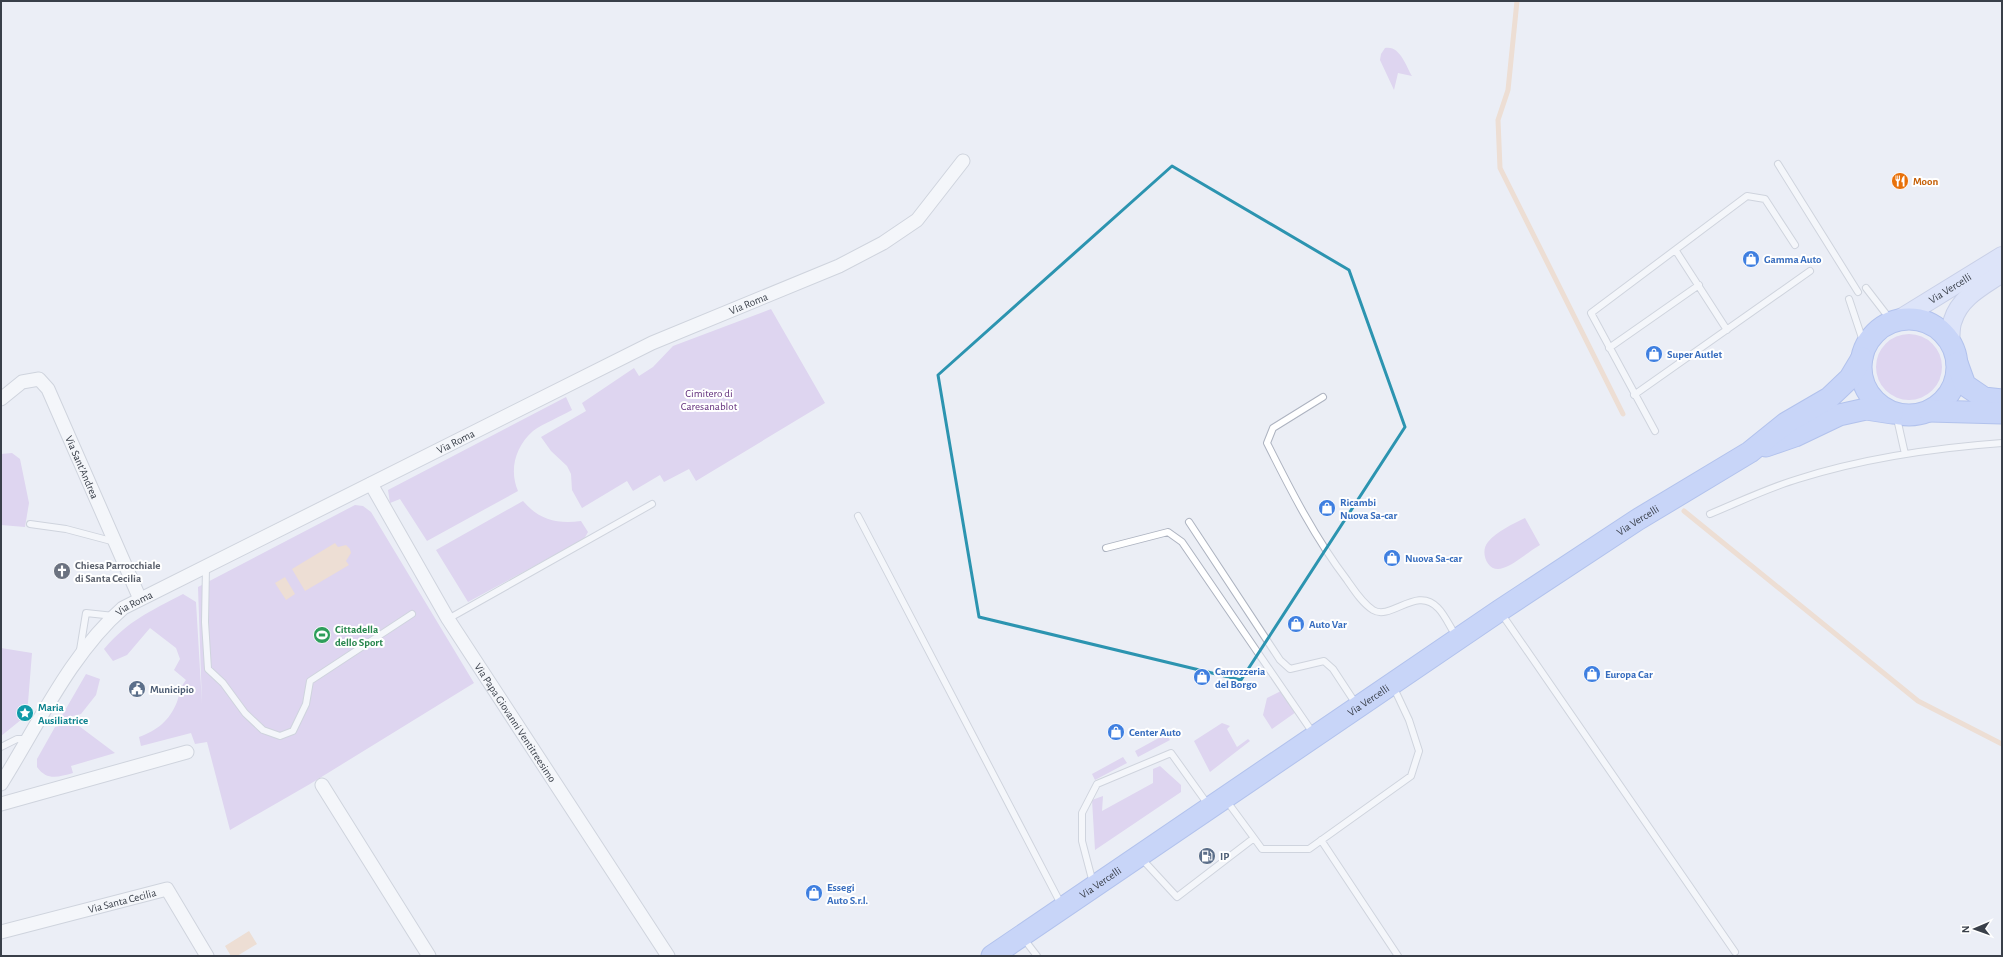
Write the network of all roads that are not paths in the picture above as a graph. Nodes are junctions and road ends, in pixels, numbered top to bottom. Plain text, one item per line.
1 (963, 161) dead end
2 (1778, 164) dead end
3 (1794, 245) dead end
4 (1676, 251) junction
5 (2002, 256) edge
6 (1810, 271) dead end
7 (2002, 273) edge
8 (1698, 285) junction
9 (1866, 288) dead end
10 (1858, 292) dead end
11 (1849, 299) dead end
12 (1895, 322) junction
13 (1728, 330) junction
14 (1950, 342) junction
15 (1609, 348) junction
16 (1864, 353) junction
17 (1957, 363) junction
18 (1634, 395) junction
19 (1323, 397) dead end
20 (1, 399) edge
21 (2002, 400) edge
22 (1929, 412) junction
23 (2002, 413) edge
24 (1896, 414) junction
25 (1655, 431) dead end
26 (2002, 443) edge
27 (1750, 452) junction
28 (1904, 454) junction
29 (370, 484) junction
30 (652, 504) dead end
31 (1710, 514) dead end
32 (858, 516) dead end
33 (1189, 522) dead end
34 (30, 524) dead end
35 (116, 543) junction
36 (1106, 548) dead end
37 (206, 566) junction
38 (140, 599) junction
39 (1499, 611) junction
40 (412, 614) dead end
41 (114, 616) junction
42 (448, 619) junction
43 (1457, 639) junction
44 (79, 658) junction
45 (1392, 684) junction
46 (1358, 707) junction
47 (1316, 736) junction
48 (29, 739) junction
49 (1, 747) edge
50 (187, 752) dead end
51 (1, 784) edge
52 (322, 785) dead end
53 (1217, 802) junction
54 (1, 804) edge
55 (1254, 838) junction
56 (1321, 840) junction
57 (1139, 855) junction
58 (1094, 886) junction
59 (1062, 908) junction
60 (1, 932) edge
61 (1021, 936) junction
62 (1735, 952) dead end
63 (207, 956) edge
64 (429, 956) edge
65 (668, 956) edge
66 (992, 956) edge
67 (1037, 956) edge
68 (1398, 956) edge

1 - 29 street, Via Roma
2 - 10 lane
3 - 4 lane
4 - 8 lane
4 - 15 lane
5 - 12 main road, Via Vercelli
6 - 13 lane
7 - 14 main road, Via Vercelli
8 - 13 lane
8 - 15 lane
9 - 12 lane
11 - 16 lane
12 - 14 main road
12 - 16 main road
13 - 18 lane
14 - 17 main road
15 - 18 lane
16 - 24 main road
16 - 27 main road, Via Vercelli
17 - 21 main road
17 - 22 main road
18 - 25 lane
19 - 43 lane
20 - 35 street, Via Sant'Andrea
22 - 23 main road
22 - 24 main road
24 - 27 main road, Via Vercelli
24 - 28 lane
26 - 28 lane
27 - 39 main road, Via Vercelli
28 - 31 lane
29 - 37 street, Via Roma
29 - 42 street, Via Papa Giovanni Ventitreesimo
30 - 42 lane
32 - 59 lane
33 - 46 lane
34 - 35 lane
35 - 38 street, Via Sant'Andrea
36 - 47 lane
37 - 38 street, Via Roma
37 - 40 lane
38 - 41 street, Via Roma
39 - 43 main road, Via Vercelli
39 - 62 lane
41 - 44 street, Via Roma
41 - 44 lane
42 - 65 street, Via Papa Giovanni Ventitreesimo
43 - 45 main road, Via Vercelli
44 - 48 street, Via Roma
45 - 46 main road, Via Vercelli
45 - 56 lane
46 - 47 main road, Via Vercelli
47 - 53 main road, Via Vercelli
48 - 49 lane
48 - 51 street, Via Roma
50 - 54 street
52 - 64 street
53 - 55 lane
53 - 57 main road, Via Vercelli
53 - 58 lane
55 - 56 lane
55 - 57 lane
56 - 68 lane
57 - 58 main road, Via Vercelli
58 - 59 main road, Via Vercelli
59 - 61 main road, Via Vercelli
60 - 63 street, Via Santa Cecilia
61 - 66 main road, Via Vercelli
61 - 67 lane

